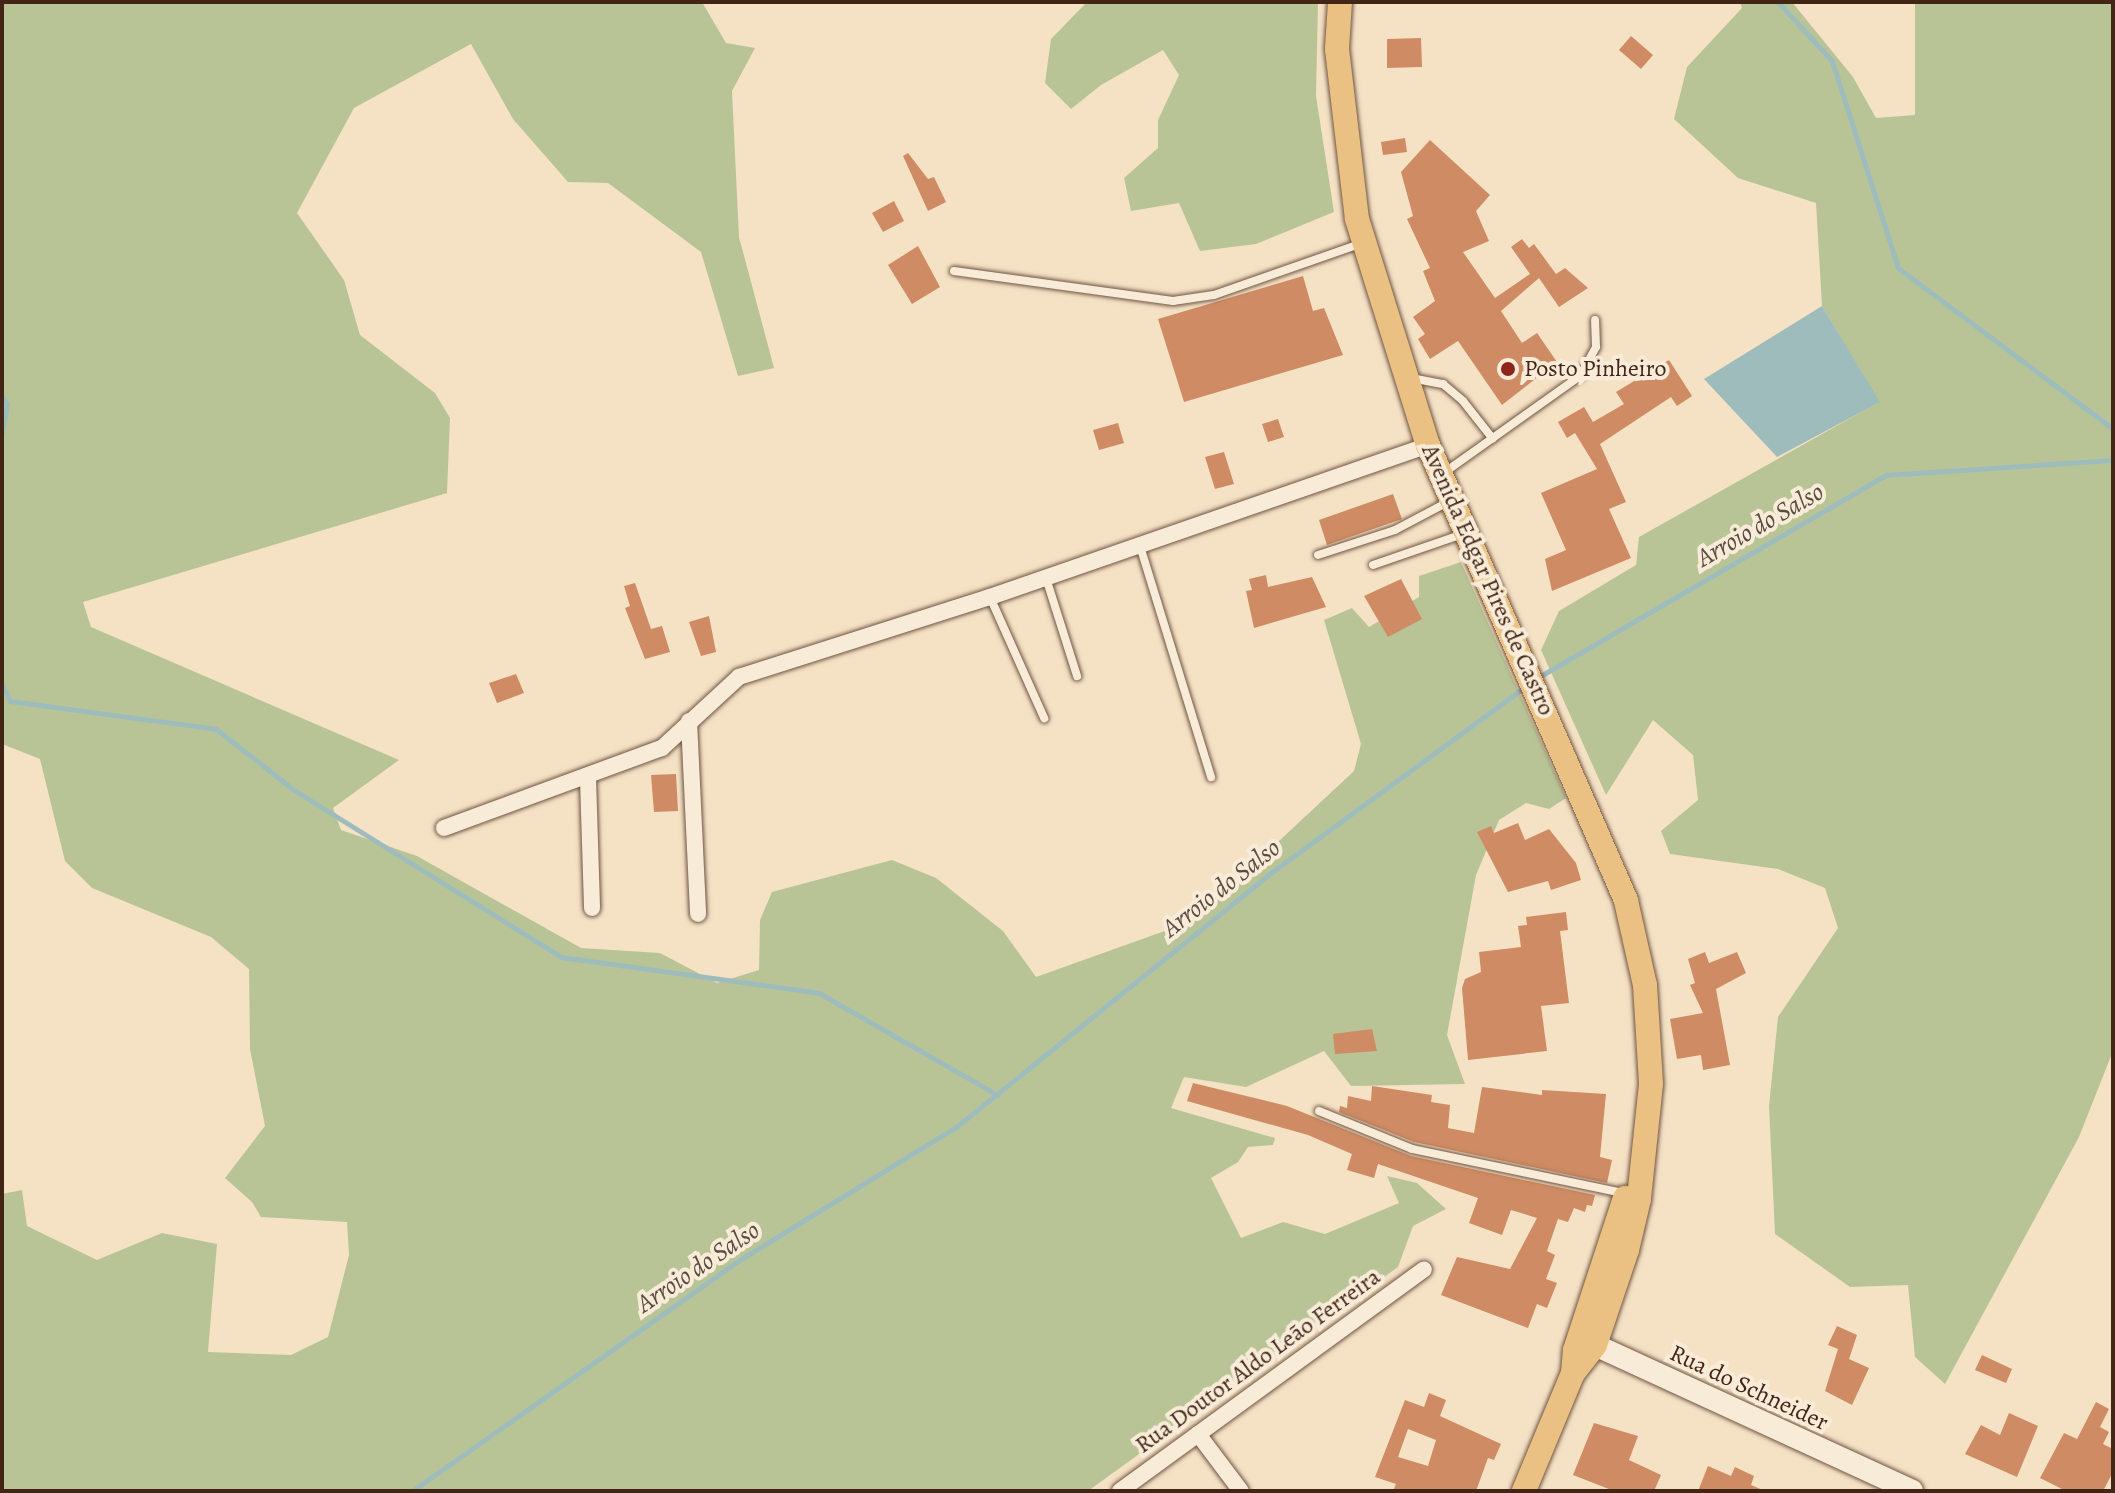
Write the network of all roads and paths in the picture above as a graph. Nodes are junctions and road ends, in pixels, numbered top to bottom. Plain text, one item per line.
1 (1340, 2) edge
2 (1364, 243) junction
3 (954, 271) dead end
4 (1595, 320) dead end
5 (1406, 377) junction
6 (1493, 439) junction
7 (1428, 445) junction
8 (1441, 474) junction
9 (1452, 499) junction
10 (1467, 533) junction
11 (1140, 546) junction
12 (1318, 555) dead end
13 (1373, 565) dead end
14 (1046, 578) junction
15 (990, 597) junction
16 (1077, 676) dead end
17 (1044, 718) dead end
18 (689, 721) junction
19 (1211, 777) dead end
20 (588, 779) junction
21 (444, 828) dead end
22 (592, 908) dead end
23 (698, 914) dead end
24 (1319, 1111) dead end
25 (1644, 1151) junction
26 (1626, 1194) junction
27 (1424, 1269) dead end
28 (1587, 1312) junction
29 (1595, 1345) junction
30 (1573, 1373) junction
31 (1198, 1434) junction
32 (1885, 1486) edge
33 (1120, 1491) edge
34 (1241, 1491) edge
35 (1524, 1491) edge
36 (1912, 1491) edge

1 - 2 main road, Avenida Edgar Pires de Castro
2 - 3 lane
2 - 5 main road, Avenida Edgar Pires de Castro
4 - 6 lane
5 - 6 lane
5 - 7 main road, Avenida Edgar Pires de Castro
6 - 8 lane
7 - 8 main road, Avenida Edgar Pires de Castro
7 - 11 street
8 - 9 main road, Avenida Edgar Pires de Castro
9 - 10 main road, Avenida Edgar Pires de Castro
9 - 12 lane
10 - 13 lane
10 - 25 main road, Avenida Edgar Pires de Castro
11 - 14 street
11 - 19 lane
14 - 15 street
14 - 16 lane
15 - 17 lane
15 - 18 street
18 - 20 street
18 - 23 street
20 - 21 street
20 - 22 street
24 - 26 lane
25 - 26 main road, Avenida Edgar Pires de Castro
25 - 29 main road, Avenida Edgar Pires de Castro
26 - 28 main road, Avenida Edgar Pires de Castro
27 - 31 street, Rua Doutor Aldo Leão Ferreira
28 - 29 street
28 - 30 main road, Avenida Edgar Pires de Castro
29 - 30 main road, Avenida Edgar Pires de Castro
29 - 32 street, Rua do Schneider
30 - 35 main road, Avenida Edgar Pires de Castro
31 - 33 street, Rua Doutor Aldo Leão Ferreira
31 - 34 street
32 - 36 street, Rua do Schneider

